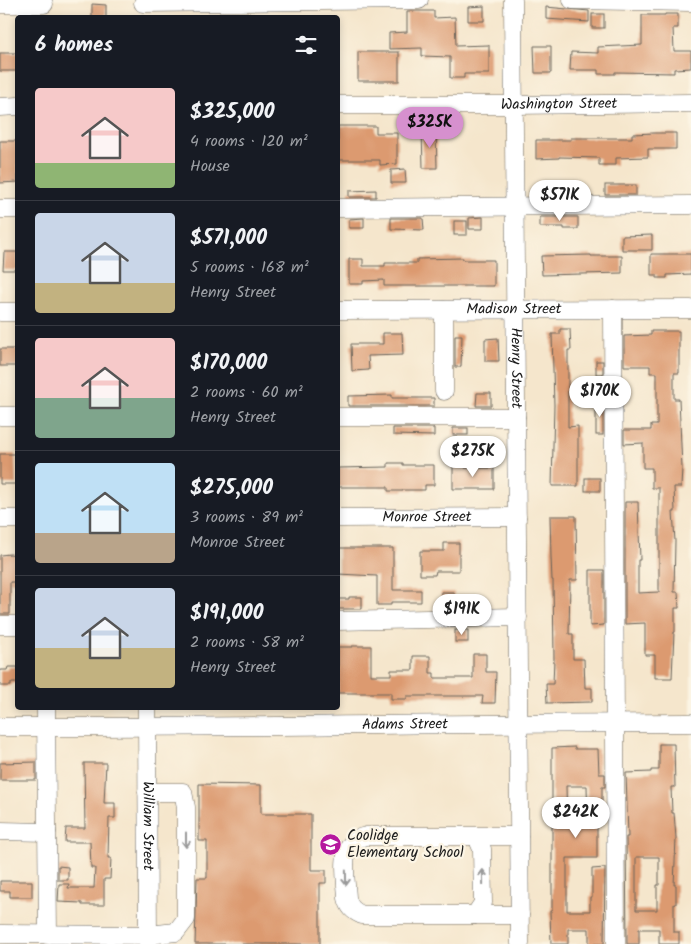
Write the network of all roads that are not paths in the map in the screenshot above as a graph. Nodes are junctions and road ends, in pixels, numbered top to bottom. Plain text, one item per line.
1 (419, 0) edge
2 (513, 0) edge
3 (572, 0) edge
4 (691, 2) edge
5 (0, 4) edge
6 (44, 7) edge
7 (144, 7) edge
8 (691, 103) edge
9 (340, 105) edge
10 (514, 105) junction
11 (0, 106) edge
12 (15, 106) edge
13 (691, 205) edge
14 (515, 207) junction
15 (340, 208) edge
16 (0, 209) edge
17 (15, 209) edge
18 (613, 309) junction
19 (691, 309) edge
20 (340, 310) edge
21 (444, 310) junction
22 (515, 310) junction
23 (0, 312) edge
24 (15, 312) edge
25 (444, 391) dead end
26 (0, 416) edge
27 (15, 416) edge
28 (516, 416) junction
29 (340, 417) edge
30 (517, 517) junction
31 (340, 518) edge
32 (0, 519) edge
33 (15, 519) edge
34 (518, 617) junction
35 (340, 621) edge
36 (0, 625) edge
37 (15, 625) edge
38 (46, 710) edge
39 (147, 710) edge
40 (518, 723) junction
41 (615, 723) junction
42 (691, 723) edge
43 (0, 727) edge
44 (46, 727) junction
45 (147, 727) junction
46 (148, 792) junction
47 (0, 831) edge
48 (47, 832) junction
49 (519, 836) junction
50 (477, 837) junction
51 (475, 915) junction
52 (520, 915) junction
53 (0, 934) edge
54 (48, 935) junction
55 (179, 938) edge
56 (148, 940) edge
57 (520, 944) edge
58 (616, 944) edge

1 - 7 street
2 - 10 street, Henry Street
3 - 4 street
5 - 6 street
8 - 10 street, Washington Street
9 - 10 street, Washington Street
10 - 14 street, Henry Street
11 - 12 street
13 - 14 street
14 - 15 street
14 - 22 street, Henry Street
16 - 17 street
18 - 19 street, Madison Street
18 - 22 street, Madison Street
18 - 41 street
20 - 21 street, Madison Street
21 - 22 street, Madison Street
21 - 25 street
22 - 28 street, Henry Street
23 - 24 street
26 - 27 street
28 - 29 street
28 - 30 street, Henry Street
30 - 31 street, Monroe Street
30 - 34 street, Henry Street
32 - 33 street
34 - 35 street
34 - 40 street, Henry Street
36 - 37 street
38 - 44 street
39 - 45 street, William Street
40 - 41 street, Adams Street
40 - 45 street, Adams Street
40 - 49 street, Henry Street
41 - 42 street, Adams Street
41 - 58 street
43 - 44 street, Adams Street
44 - 45 street, Adams Street
44 - 48 street
45 - 46 street, William Street
46 -> 55 street
46 - 56 street, William Street
47 - 48 street
48 - 54 street
49 - 50 street
49 - 52 street, Henry Street
51 -> 50 street
50 -> 51 street
51 - 52 street
52 - 57 street, Henry Street
53 - 54 street
54 - 56 street
55 - 56 street

